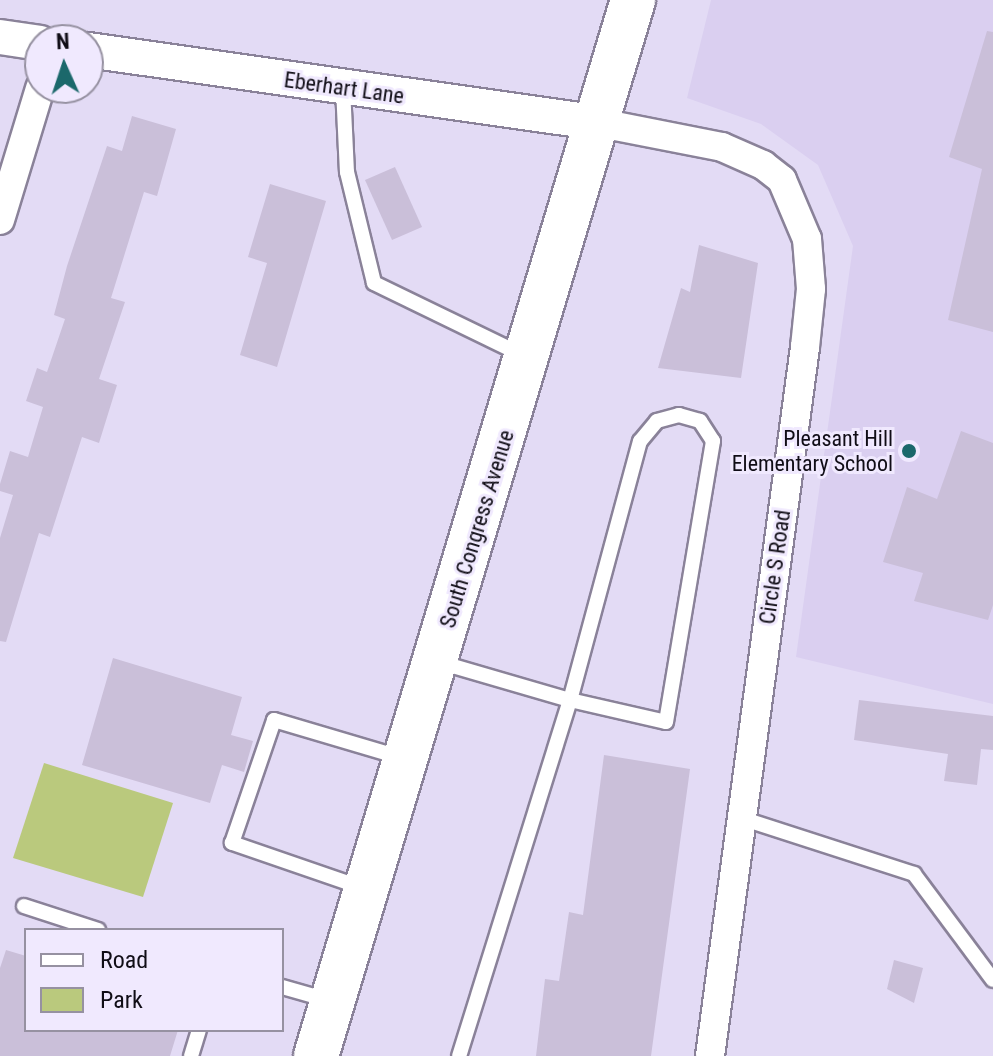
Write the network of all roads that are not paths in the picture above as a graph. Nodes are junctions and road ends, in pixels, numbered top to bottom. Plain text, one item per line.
1 (633, 0) edge
2 (0, 37) edge
3 (24, 41) edge
4 (104, 52) edge
5 (343, 88) junction
6 (35, 104) edge
7 (600, 123) junction
8 (0, 220) edge
9 (529, 358) junction
10 (436, 662) junction
11 (570, 700) junction
12 (407, 759) junction
13 (741, 818) junction
14 (364, 889) junction
15 (24, 906) dead end
16 (92, 928) edge
17 (993, 980) edge
18 (284, 988) edge
19 (333, 1002) junction
20 (198, 1032) edge
21 (191, 1056) edge
22 (316, 1056) edge
23 (459, 1056) edge
24 (710, 1056) edge

1 - 7 main road, South Congress Avenue
2 - 3 street
4 - 5 street, Eberhart Lane
5 - 7 street, Eberhart Lane
5 - 9 lane
6 - 8 street
7 - 9 main road, South Congress Avenue
7 - 13 street, Circle S Road
9 - 10 main road, South Congress Avenue
10 - 11 lane
10 - 12 main road, South Congress Avenue
11 - 11 lane
11 - 23 lane
12 - 14 main road, South Congress Avenue
12 - 14 lane
13 - 17 lane
13 - 24 street, Circle S Road
14 - 19 main road, South Congress Avenue
15 - 16 lane
18 - 19 lane
19 - 22 main road, South Congress Avenue
20 - 21 lane

